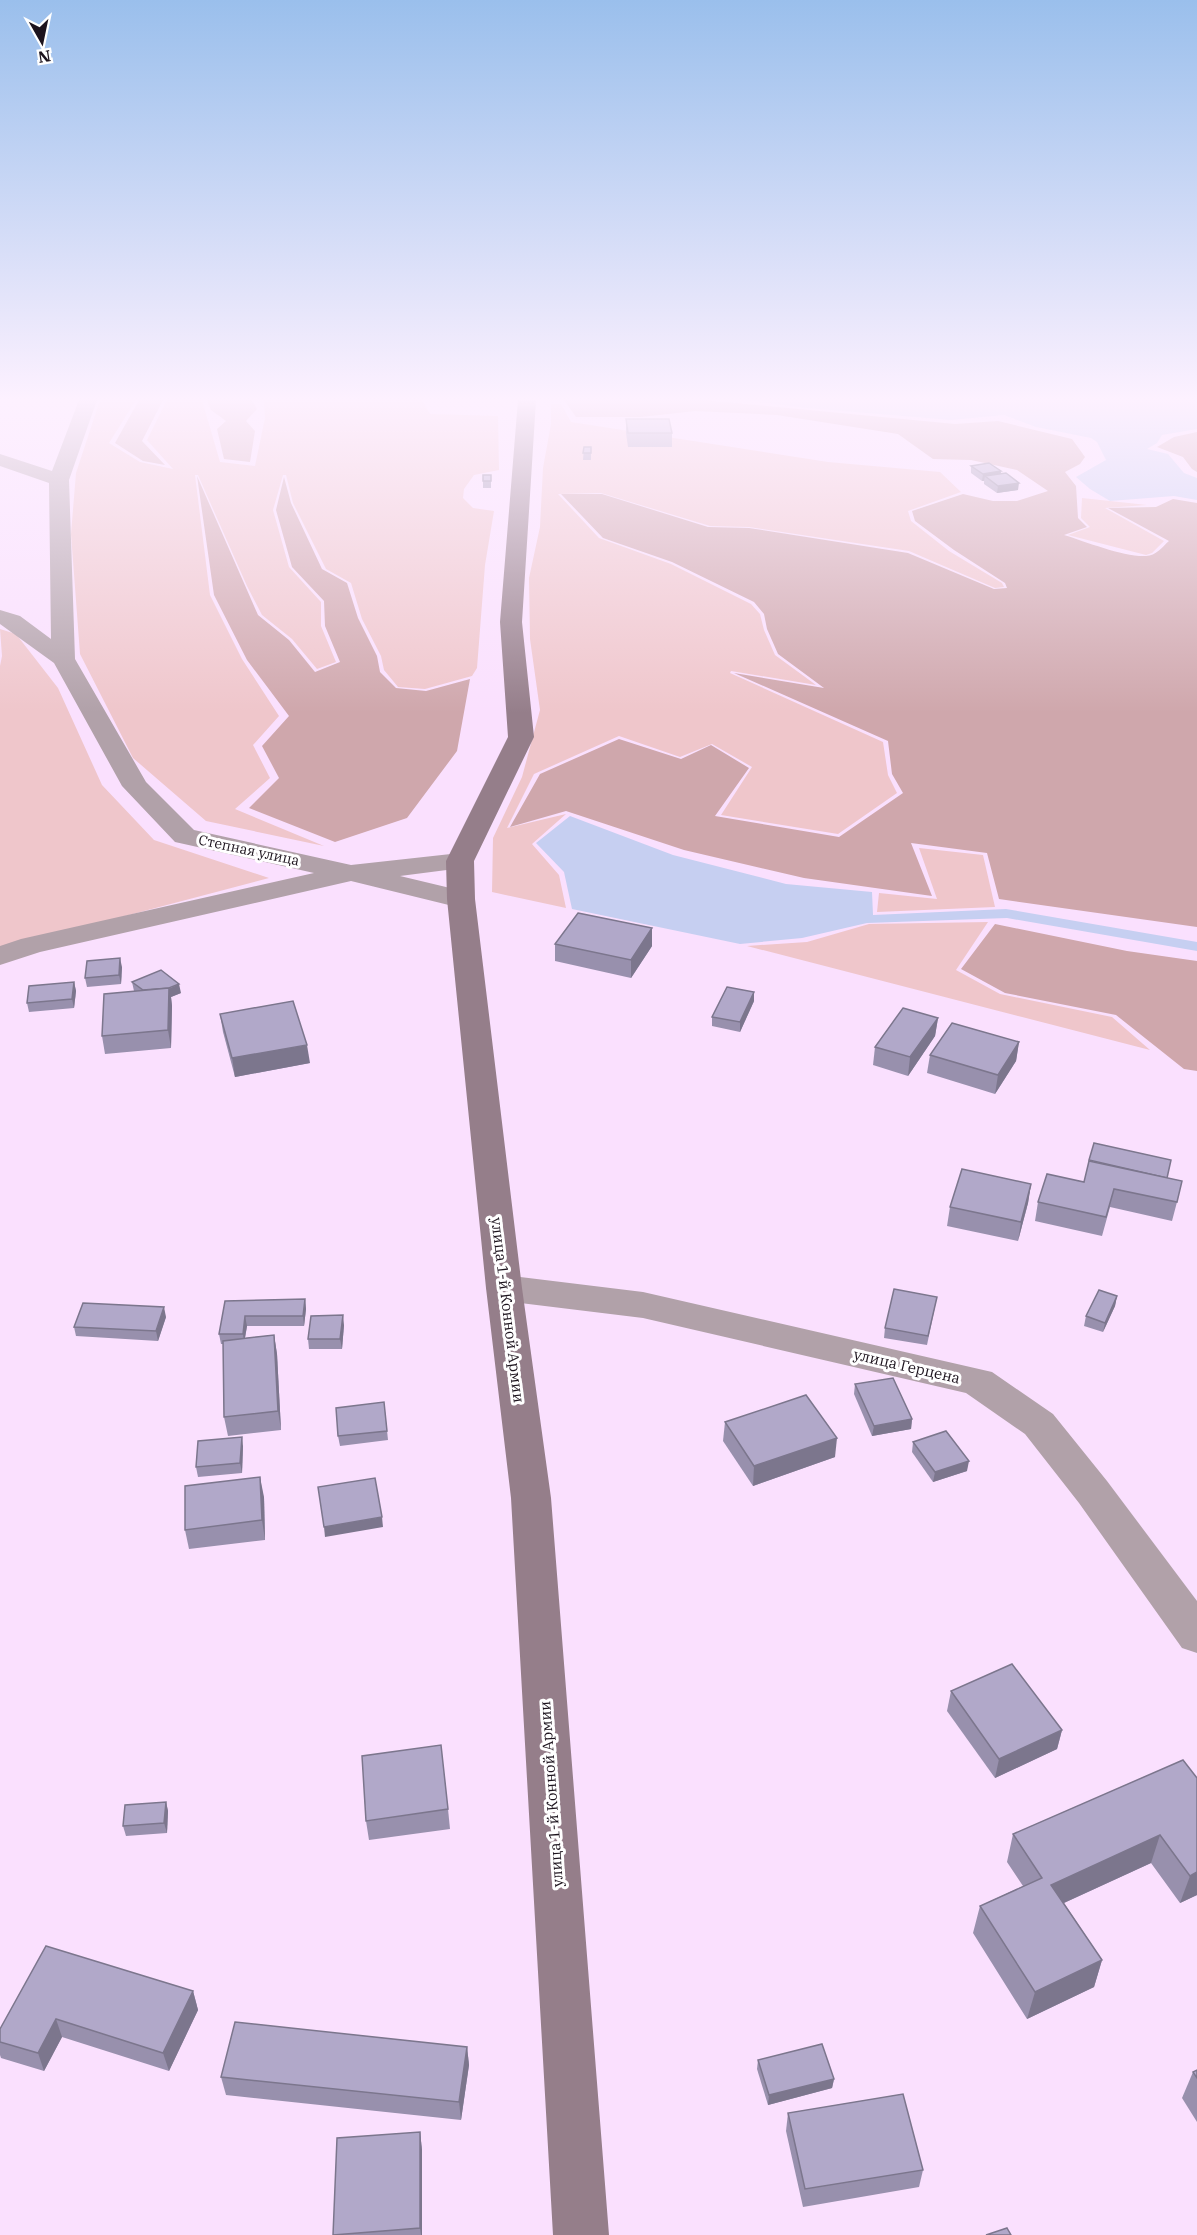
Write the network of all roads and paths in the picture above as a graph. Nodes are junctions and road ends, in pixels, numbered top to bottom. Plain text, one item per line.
1 (60, 504) edge
2 (519, 504) edge
3 (0, 617) edge
4 (63, 658) junction
5 (460, 861) junction
6 (351, 873) junction
7 (461, 898) junction
8 (0, 956) edge
9 (504, 1288) junction
10 (1197, 1635) edge
11 (581, 2235) edge

1 - 4 street
2 - 5 main road, улица 1-й Конной Армии
3 - 4 street, Степная улица
4 - 6 street, Степная улица
5 - 6 street, Степная улица
5 - 7 main road, улица 1-й Конной Армии
6 - 7 street
6 - 8 street
7 - 9 main road, улица 1-й Конной Армии
9 - 10 street, улица Герцена
9 - 11 main road, улица 1-й Конной Армии

